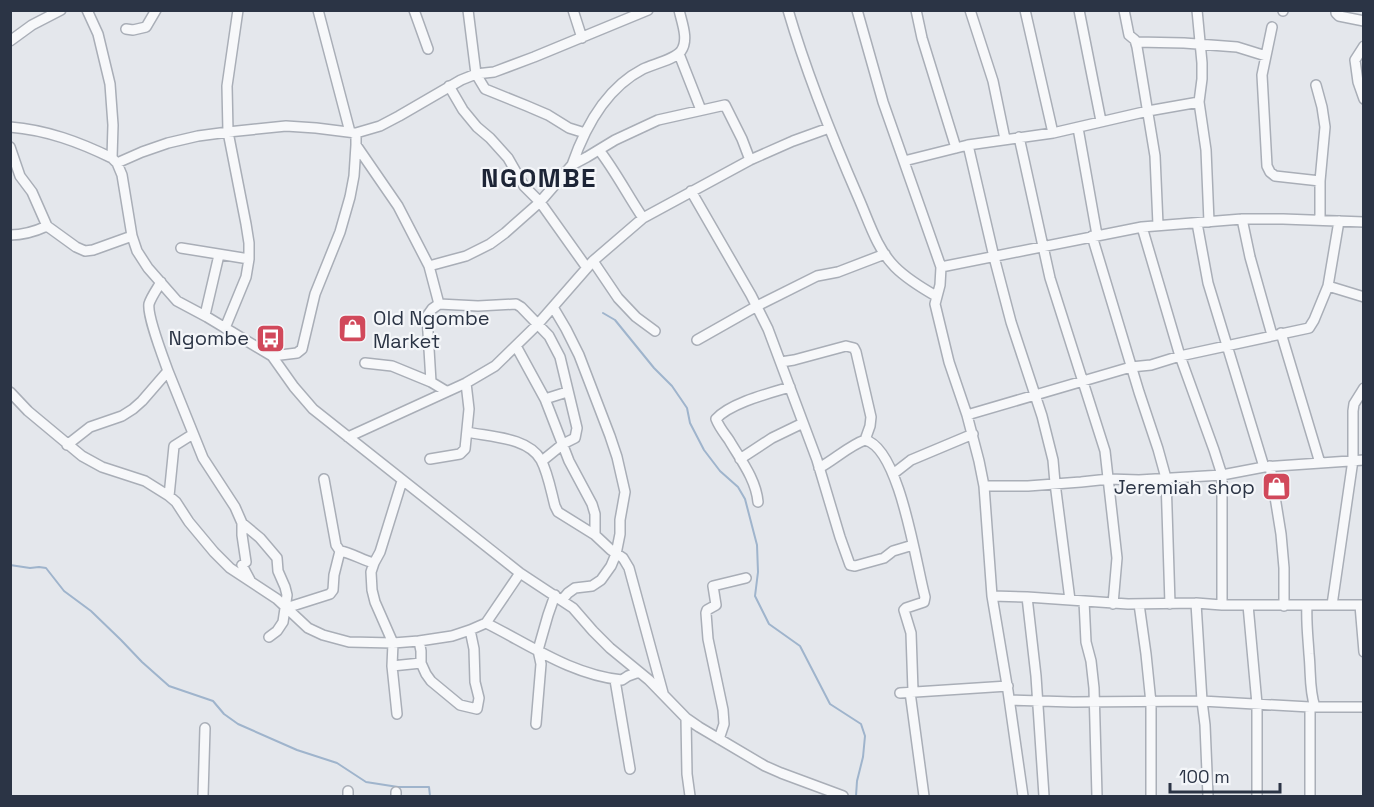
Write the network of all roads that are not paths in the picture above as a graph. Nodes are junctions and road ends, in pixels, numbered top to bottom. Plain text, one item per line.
1 (60, 10) edge
2 (87, 10) edge
3 (156, 10) edge
4 (238, 10) edge
5 (318, 10) edge
6 (414, 10) edge
7 (468, 10) edge
8 (573, 10) edge
9 (648, 10) edge
10 (679, 10) edge
11 (788, 10) edge
12 (857, 10) edge
13 (916, 10) edge
14 (970, 10) edge
15 (1025, 10) edge
16 (1079, 10) edge
17 (1124, 10) edge
18 (1197, 10) edge
19 (1336, 10) edge
20 (1364, 21) edge
21 (1272, 27) dead end
22 (126, 29) dead end
23 (582, 38) junction
24 (10, 41) edge
25 (1136, 42) junction
26 (1201, 45) junction
27 (1364, 46) edge
28 (428, 49) dead end
29 (679, 54) junction
30 (1266, 56) junction
31 (476, 74) junction
32 (1316, 85) dead end
33 (449, 86) junction
34 (1364, 99) edge
35 (1199, 102) junction
36 (701, 110) junction
37 (1148, 111) junction
38 (1101, 121) junction
39 (10, 127) edge
40 (829, 128) junction
41 (1078, 128) junction
42 (228, 132) junction
43 (353, 132) junction
44 (585, 133) junction
45 (1053, 133) junction
46 (1019, 137) junction
47 (1005, 139) junction
48 (356, 145) junction
49 (968, 145) junction
50 (10, 147) edge
51 (956, 148) junction
52 (599, 150) junction
53 (114, 160) junction
54 (750, 160) junction
55 (904, 161) junction
56 (572, 165) junction
57 (1320, 180) junction
58 (691, 191) junction
59 (540, 202) junction
60 (644, 218) junction
61 (1242, 219) junction
62 (1320, 220) junction
63 (1339, 221) junction
64 (1209, 222) junction
65 (1364, 222) edge
66 (1197, 223) junction
67 (1158, 225) junction
68 (47, 226) junction
69 (1142, 227) junction
70 (10, 235) edge
71 (132, 236) junction
72 (1095, 236) junction
73 (1043, 246) junction
74 (181, 248) dead end
75 (885, 254) junction
76 (219, 255) junction
77 (994, 257) junction
78 (249, 259) junction
79 (590, 265) junction
80 (429, 266) junction
81 (941, 267) junction
82 (160, 282) junction
83 (1328, 286) junction
84 (936, 296) junction
85 (1364, 297) edge
86 (439, 304) junction
87 (757, 306) junction
88 (553, 307) junction
89 (205, 315) junction
90 (538, 324) junction
91 (225, 328) junction
92 (655, 331) dead end
93 (1276, 334) junction
94 (697, 340) dead end
95 (516, 346) junction
96 (1227, 346) junction
97 (272, 356) junction
98 (1180, 357) junction
99 (781, 362) junction
100 (365, 363) dead end
101 (1131, 367) junction
102 (168, 370) junction
103 (431, 382) junction
104 (1083, 382) junction
105 (466, 383) junction
106 (790, 387) junction
107 (1364, 388) edge
108 (10, 392) edge
109 (446, 392) junction
110 (567, 392) junction
111 (1035, 396) junction
112 (545, 399) junction
113 (967, 415) junction
114 (803, 423) junction
115 (467, 432) junction
116 (193, 434) junction
117 (973, 434) junction
118 (348, 437) junction
119 (865, 440) junction
120 (563, 444) junction
121 (67, 445) junction
122 (430, 459) dead end
123 (740, 459) junction
124 (1358, 460) edge
125 (542, 461) junction
126 (1320, 463) junction
127 (1267, 467) junction
128 (819, 468) junction
129 (893, 474) junction
130 (1222, 475) junction
131 (1166, 478) junction
132 (324, 479) dead end
133 (1108, 479) junction
134 (402, 481) junction
135 (1055, 483) junction
136 (984, 486) junction
137 (169, 496) junction
138 (758, 502) dead end
139 (242, 523) junction
140 (595, 535) junction
141 (913, 545) junction
142 (340, 551) junction
143 (616, 554) junction
144 (374, 563) junction
145 (520, 573) junction
146 (746, 578) dead end
147 (252, 583) junction
148 (992, 596) junction
149 (559, 597) junction
150 (1028, 597) junction
151 (1070, 600) junction
152 (1084, 601) junction
153 (1196, 603) junction
154 (1113, 604) junction
155 (1140, 604) junction
156 (1170, 604) junction
157 (1222, 605) junction
158 (1248, 605) junction
159 (1307, 605) junction
160 (1332, 605) junction
161 (1284, 606) junction
162 (1362, 606) edge
163 (286, 608) junction
164 (486, 623) junction
165 (470, 630) junction
166 (269, 637) dead end
167 (419, 641) junction
168 (393, 643) junction
169 (538, 650) junction
170 (1364, 652) edge
171 (421, 663) junction
172 (392, 666) junction
173 (639, 672) junction
174 (615, 680) junction
175 (1008, 686) junction
176 (908, 692) junction
177 (663, 694) junction
178 (1010, 699) junction
179 (1038, 701) junction
180 (1202, 701) junction
181 (1094, 702) junction
182 (1150, 703) junction
183 (1257, 704) junction
184 (1312, 707) junction
185 (1364, 707) edge
186 (397, 714) dead end
187 (686, 718) junction
188 (536, 724) dead end
189 (205, 728) dead end
190 (719, 739) junction
191 (630, 769) dead end
192 (202, 796) edge
193 (690, 796) edge
194 (843, 796) edge
195 (924, 796) edge
196 (1023, 796) edge
197 (1044, 796) edge
198 (1097, 796) edge
199 (1151, 796) edge
200 (1208, 796) edge
201 (1257, 796) edge
202 (1310, 796) edge

1 - 24 street
2 - 53 street
3 - 22 street
4 - 42 street
5 - 43 street
6 - 28 street
7 - 31 street
8 - 23 street
9 - 23 street
10 - 29 street
11 - 40 street
12 - 55 street
13 - 51 street
14 - 47 street
15 - 45 street
16 - 38 street
17 - 25 street
18 - 26 street
19 - 20 street
21 - 30 street
23 - 31 street
25 - 26 street
25 - 37 street
26 - 30 street
26 - 35 street
27 - 34 street
29 - 36 street
29 - 44 street
30 - 57 street
31 - 33 street
31 - 44 street
32 - 57 street
33 - 43 street
33 - 59 street
35 - 37 street
35 - 64 street
36 - 52 street
36 - 54 street
37 - 38 street
37 - 67 street
38 - 41 street
39 - 53 street
40 - 54 street
40 - 75 street
41 - 45 street
41 - 72 street
42 - 43 street
42 - 53 street
42 - 78 street
43 - 48 street
44 - 56 street
45 - 46 street
46 - 47 street
46 - 73 street
47 - 49 street
48 - 80 street
48 - 97 street
49 - 51 street
49 - 77 street
50 - 68 street
51 - 55 street
52 - 56 street
52 - 60 street
53 - 71 street
54 - 58 street
55 - 81 street
56 - 59 street
57 - 62 street
58 - 60 street
58 - 87 street
59 - 79 street
59 - 80 street
60 - 79 street
61 - 62 street
61 - 64 street
61 - 93 street
62 - 63 street
63 - 65 street
63 - 83 street
64 - 66 street
66 - 67 street
66 - 96 street
67 - 69 street
68 - 70 street
68 - 71 street
69 - 72 street
69 - 98 street
71 - 82 street
72 - 73 street
72 - 101 street
73 - 77 street
73 - 104 street
74 - 76 street
75 - 84 street
75 - 87 street
76 - 78 street
76 - 89 street
77 - 81 street
77 - 111 street
78 - 91 street
79 - 88 street
79 - 92 street
80 - 86 street
81 - 84 street
82 - 89 street
82 - 102 street
83 - 85 street
83 - 93 street
84 - 113 street
86 - 90 street
86 - 103 street
87 - 94 street
87 - 99 street
88 - 90 street
88 - 143 street
89 - 91 street
90 - 95 street
90 - 110 street
91 - 97 street
93 - 96 street
93 - 126 street
95 - 105 street
95 - 112 street
96 - 98 street
96 - 127 street
97 - 118 street
98 - 101 street
98 - 130 street
99 - 106 street
99 - 119 street
100 - 103 street
101 - 104 street
101 - 131 street
102 - 116 street
102 - 121 street
103 - 109 street
104 - 111 street
104 - 133 street
105 - 109 street
105 - 115 street
106 - 114 street
106 - 123 street
107 - 124 street
108 - 121 street
109 - 118 street
110 - 112 street
110 - 120 street
111 - 113 street
111 - 135 street
112 - 120 street
113 - 117 street
114 - 123 street
114 - 128 street
115 - 122 street
115 - 125 street
116 - 137 street
116 - 139 street
117 - 129 street
117 - 136 street
118 - 134 street
119 - 128 street
119 - 129 street
120 - 125 street
120 - 140 street
121 - 137 street
123 - 138 street
124 - 126 street
124 - 160 street
125 - 140 street
126 - 127 street
127 - 130 street
127 - 161 street
128 - 141 street
129 - 141 street
130 - 131 street
130 - 157 street
131 - 133 street
131 - 156 street
132 - 142 street
133 - 135 street
133 - 154 street
134 - 144 street
134 - 145 street
135 - 136 street
135 - 151 street
136 - 148 street
137 - 147 street
139 - 147 street
139 - 163 street
140 - 143 street
141 - 176 street
142 - 144 street
142 - 163 street
143 - 149 street
143 - 177 street
144 - 168 street
145 - 149 street
145 - 164 street
146 - 190 street
147 - 163 street
148 - 150 street
148 - 175 street
149 - 169 street
149 - 173 street
150 - 151 street
150 - 179 street
151 - 152 street
152 - 154 street
152 - 181 street
153 - 156 street
153 - 157 street
153 - 180 street
154 - 155 street
155 - 156 street
155 - 182 street
157 - 158 street
158 - 161 street
158 - 183 street
159 - 160 street
159 - 161 street
159 - 184 street
160 - 162 street
162 - 170 street
163 - 166 street
163 - 168 street
164 - 165 street
164 - 169 street
165 - 167 street
165 - 171 street
167 - 168 street
167 - 171 street
168 - 172 street
169 - 174 street
169 - 188 street
171 - 172 street
172 - 186 street
173 - 174 street
173 - 177 street
174 - 191 street
175 - 176 street
175 - 178 street
176 - 195 street
177 - 187 street
178 - 179 street
178 - 196 street
179 - 181 street
179 - 197 street
180 - 182 street
180 - 183 street
180 - 200 street
181 - 182 street
181 - 198 street
182 - 199 street
183 - 184 street
183 - 201 street
184 - 185 street
184 - 202 street
187 - 190 street
187 - 193 street
189 - 192 street
190 - 194 street

